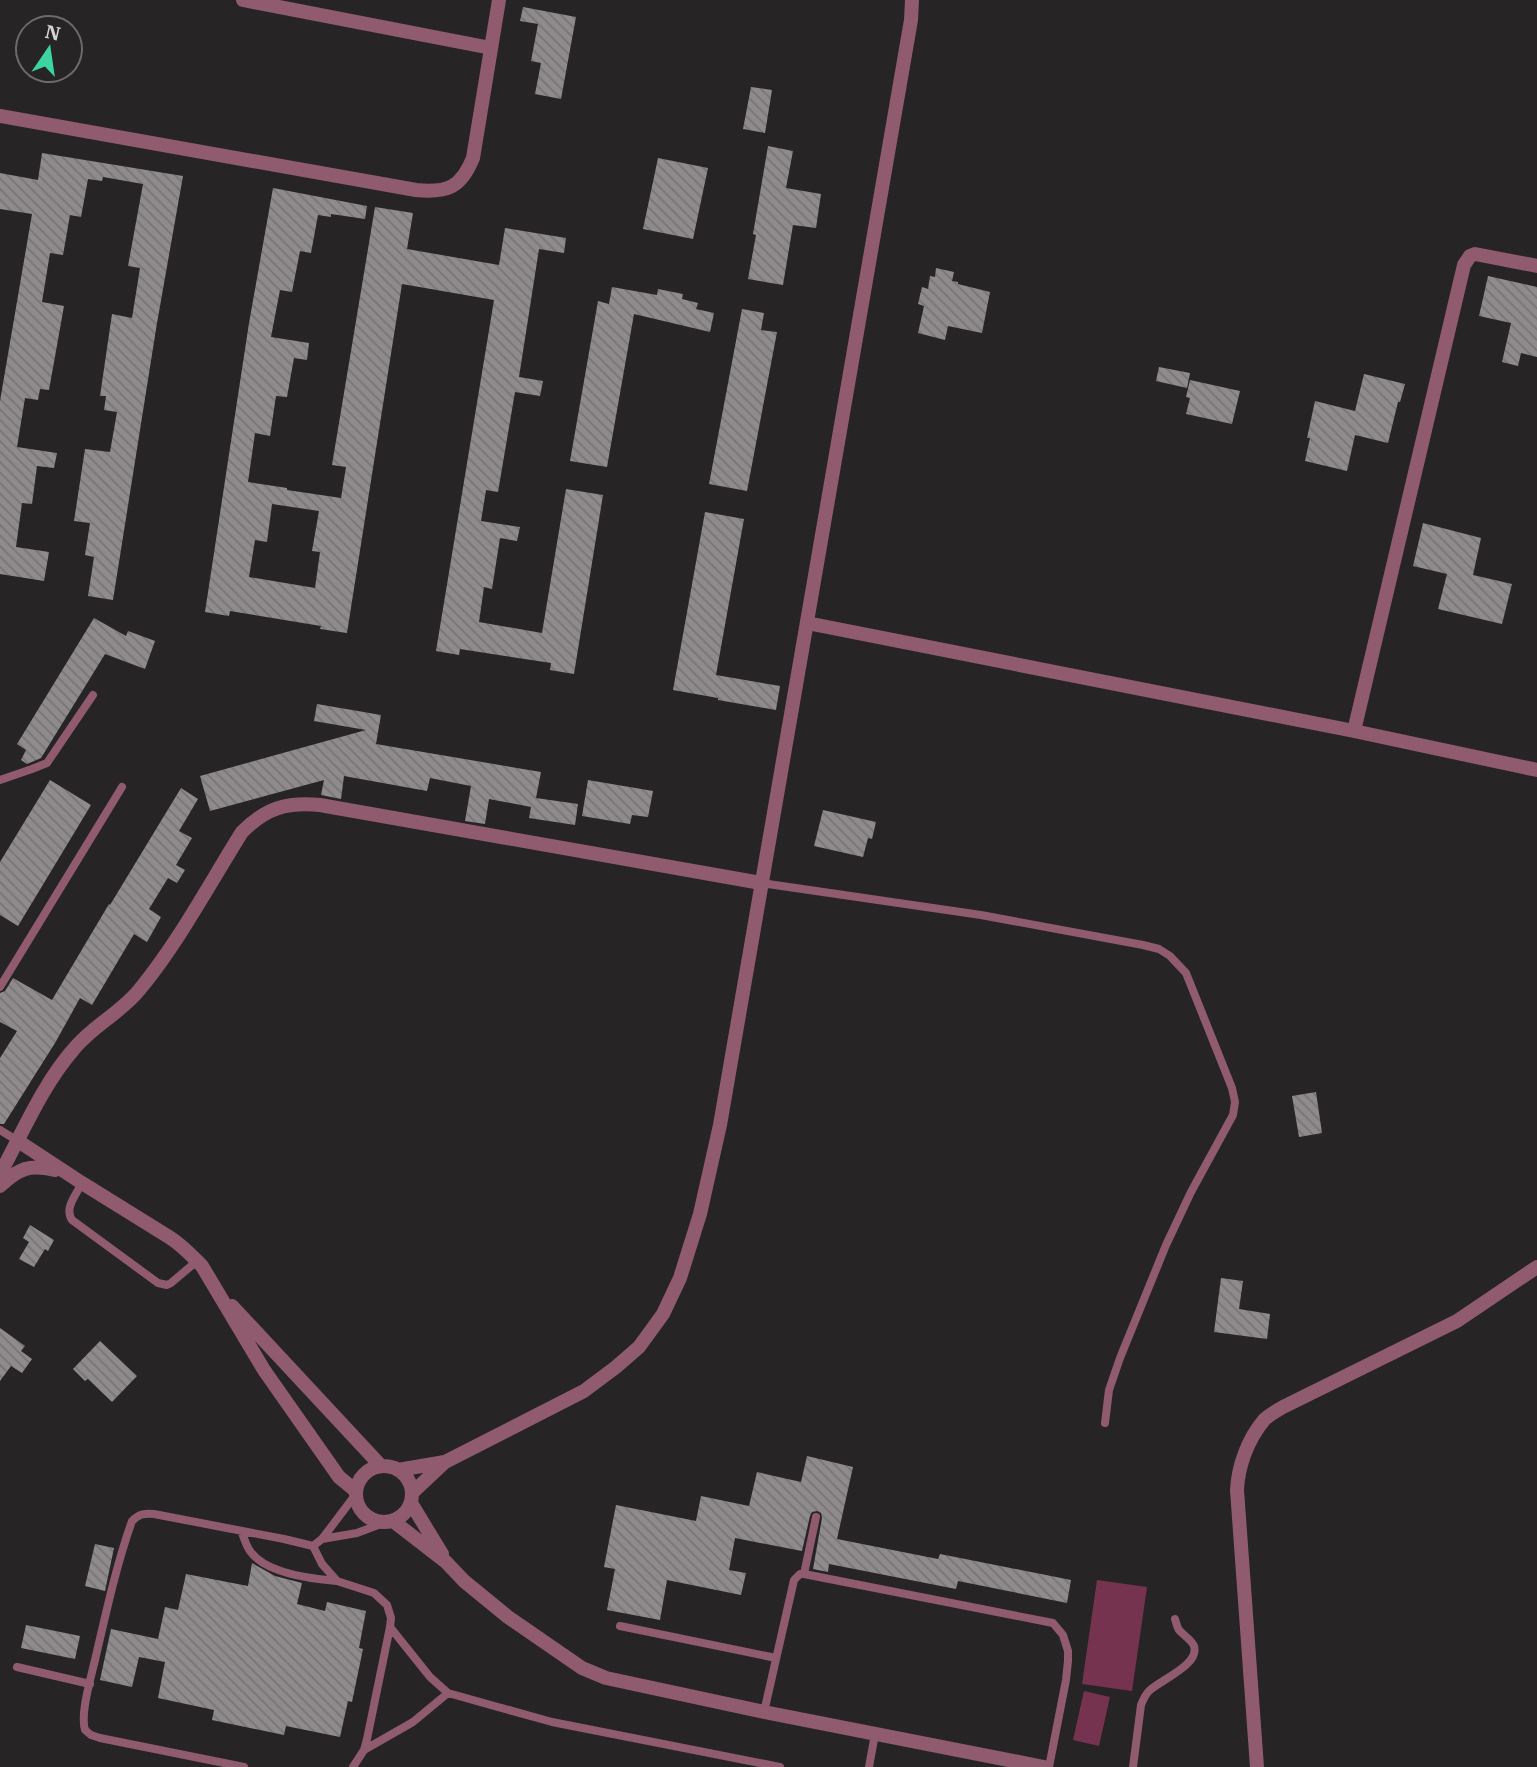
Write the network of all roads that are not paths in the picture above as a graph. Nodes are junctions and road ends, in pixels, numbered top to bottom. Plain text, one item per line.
1 (243, 0) edge
2 (499, 0) edge
3 (912, 0) edge
4 (491, 48) junction
5 (0, 116) edge
6 (1537, 266) edge
7 (807, 623) junction
8 (93, 695) dead end
9 (1354, 731) junction
10 (1537, 771) edge
11 (0, 779) edge
12 (122, 787) dead end
13 (761, 883) junction
14 (0, 987) edge
15 (0, 1130) edge
16 (18, 1141) junction
17 (66, 1173) junction
18 (0, 1174) edge
19 (82, 1184) junction
20 (0, 1186) edge
21 (197, 1261) junction
22 (1537, 1267) edge
23 (214, 1287) junction
24 (1105, 1423) dead end
25 (445, 1462) junction
26 (380, 1466) junction
27 (398, 1470) junction
28 (356, 1493) junction
29 (412, 1498) junction
30 (816, 1517) dead end
31 (390, 1521) junction
32 (241, 1531) junction
33 (322, 1539) junction
34 (313, 1546) junction
35 (446, 1562) junction
36 (804, 1574) junction
37 (337, 1581) junction
38 (1175, 1619) dead end
39 (620, 1626) dead end
40 (390, 1627) junction
41 (776, 1658) junction
42 (17, 1667) dead end
43 (90, 1684) junction
44 (448, 1693) junction
45 (764, 1712) junction
46 (875, 1734) junction
47 (364, 1750) junction
48 (244, 1767) edge
49 (353, 1767) edge
50 (780, 1767) edge
51 (869, 1767) edge
52 (1047, 1767) edge
53 (1133, 1767) edge
54 (1257, 1767) edge

1 - 4 street
2 - 4 street
3 - 7 street
4 - 5 street
6 - 9 street
7 - 9 street
7 - 13 street
8 - 11 lane
9 - 10 street
12 - 14 lane
13 - 16 street
13 - 24 lane
13 - 25 street
15 - 16 lane
16 - 17 street
16 - 18 street
17 - 19 street
17 - 20 street
19 - 21 street
19 - 21 lane
21 - 23 street
22 - 54 street
23 - 26 street
23 - 28 street
25 - 27 street
25 - 29 street
26 - 27 street
26 - 28 street
27 - 29 street
28 - 31 street
28 - 33 lane
29 - 31 street
29 - 35 street
30 - 36 lane
31 - 33 lane
31 - 35 street
32 - 34 lane
32 - 37 lane
32 - 43 lane
33 - 34 lane
34 - 37 lane
35 - 45 street
36 - 41 lane
36 - 52 lane
37 - 40 lane
38 - 53 lane
39 - 41 lane
40 - 44 lane
40 - 47 lane
41 - 45 lane
42 - 43 lane
43 - 48 lane
44 - 47 lane
44 - 50 lane
45 - 46 street
46 - 51 lane
46 - 52 street
47 - 49 lane

